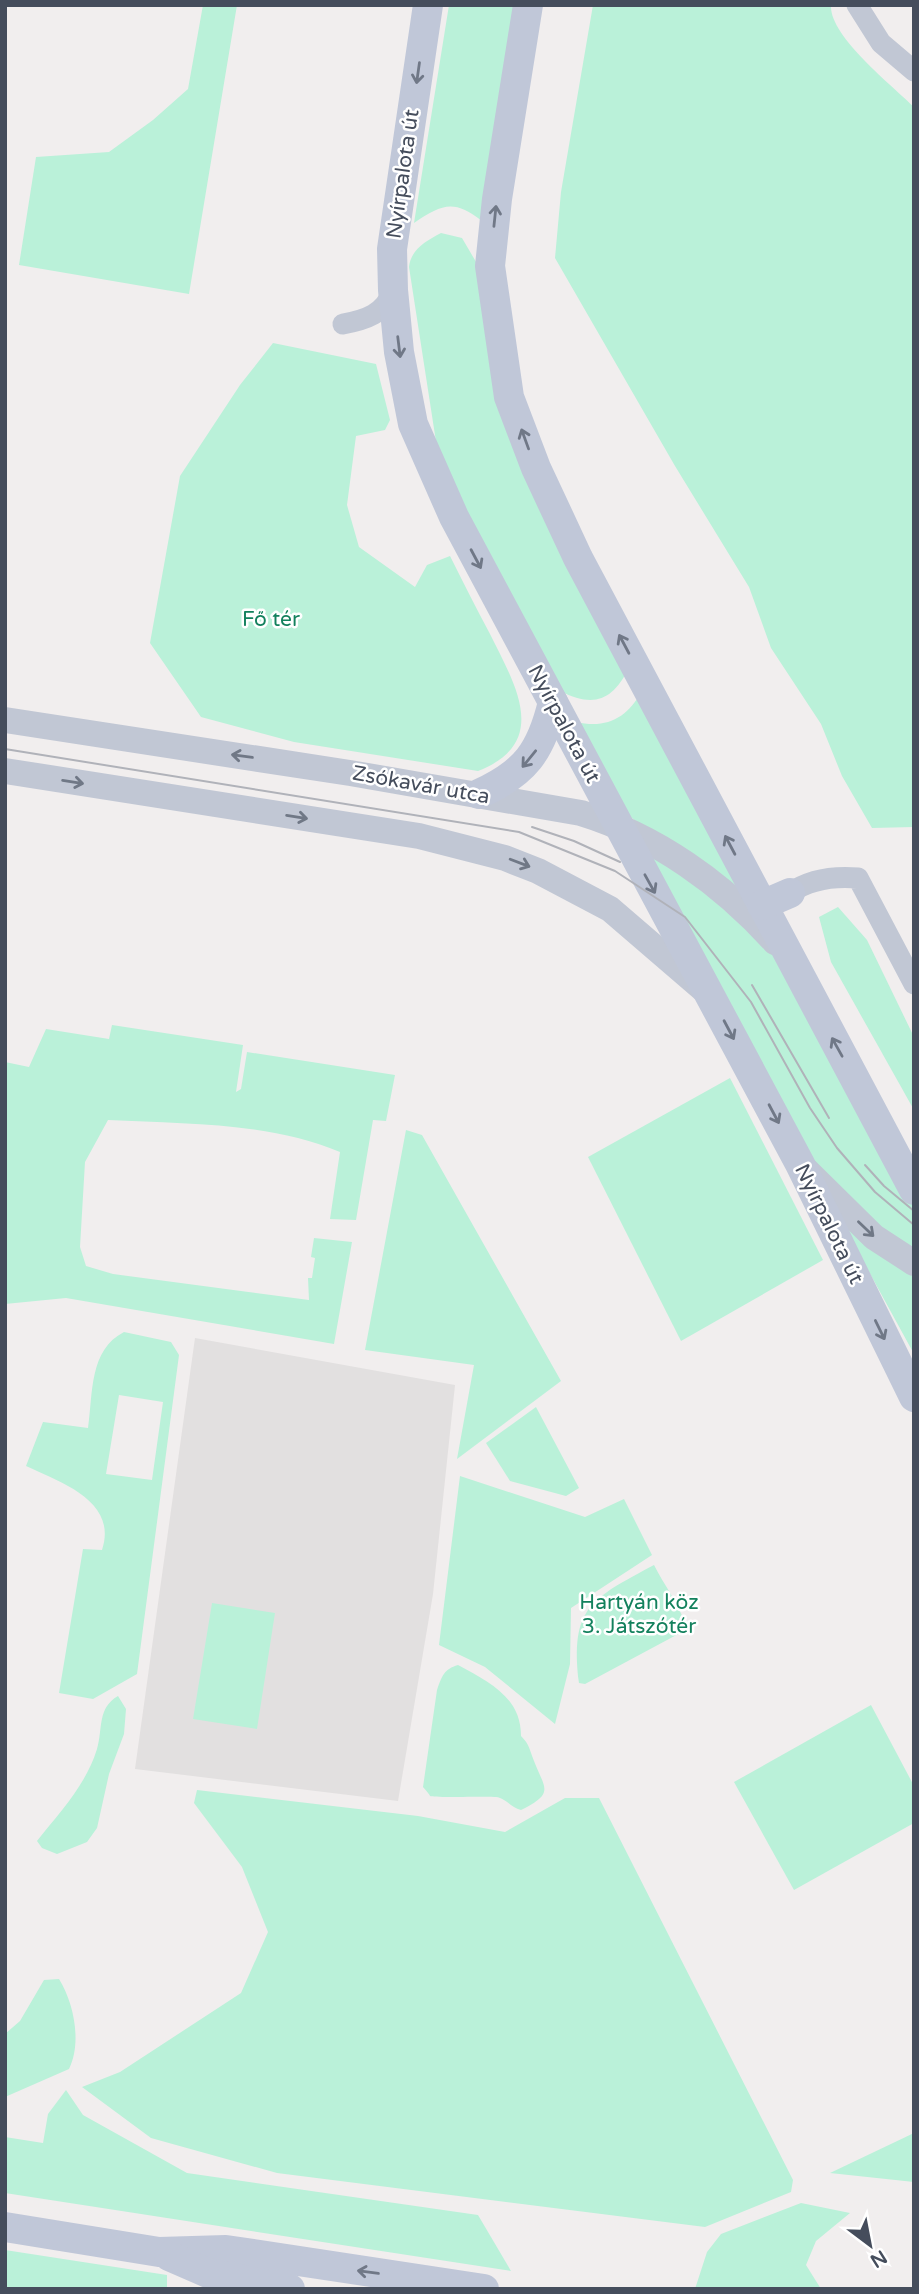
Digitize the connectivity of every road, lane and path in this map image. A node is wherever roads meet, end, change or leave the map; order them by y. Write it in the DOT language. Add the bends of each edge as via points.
graph roads {
  1 [pos="428,5"];
  2 [pos="528,5"];
  3 [pos="857,5"];
  4 [pos="914,71"];
  5 [pos="393,290"];
  6 [pos="344,324"];
  7 [pos="553,702"];
  8 [pos="5,720"];
  9 [pos="5,771"];
  10 [pos="479,794"];
  11 [pos="617,824"];
  12 [pos="790,892"];
  13 [pos="762,905"];
  14 [pos="790,959"];
  15 [pos="914,984"];
  16 [pos="712,997"];
  17 [pos="870,1107"];
  18 [pos="914,1158"];
  19 [pos="800,1164"];
  20 [pos="914,1190"];
  21 [pos="914,1264"];
  22 [pos="913,1394"];
  23 [pos="5,2227"];
  24 [pos="159,2252"];
  25 [pos="290,2289"];
  26 [pos="484,2289"];
  1 -- 5 [label="main road, Nyírpalota út, one-way" via="392,249"];
  13 -- 2 [label="main road, one-way" via="578,558 509,397 490,266"];
  3 -- 4 [label="street" via="881,43"];
  5 -- 6 [label="street" via="379,311 365,320"];
  5 -- 7 [label="main road, Nyírpalota út, one-way" via="413,424 454,517"];
  7 -- 10 [label="main road, one-way" via="546,732 534,754 504,782"];
  7 -- 11 [label="main road, Nyírpalota út"];
  10 -- 8 [label="street, Zsókavár utca, one-way"];
  9 -- 16 [label="street, one-way" via="419,835 505,858 610,909"];
  10 -- 11 [label="street, Zsókavár utca"];
  11 -- 14 [label="street, Zsókavár utca" via="659,847 750,914"];
  11 -- 16 [label="main road, Nyírpalota út, one-way"];
  12 -- 13 [label="main road"];
  12 -- 15 [label="street" via="803,884 840,876 859,878"];
  13 -- 14 [label="main road"];
  17 -- 14 [label="main road, one-way"];
  16 -- 19 [label="main road, Nyírpalota út, one-way"];
  17 -- 18 [label="street"];
  17 -- 20 [label="main road"];
  19 -- 21 [label="street, one-way" via="874,1237"];
  19 -- 22 [label="main road, Nyírpalota út, one-way"];
  23 -- 24 [label="main road"];
  24 -- 25 [label="main road" via="208,2273"];
  26 -- 24 [label="main road, one-way" via="226,2250"];
}
